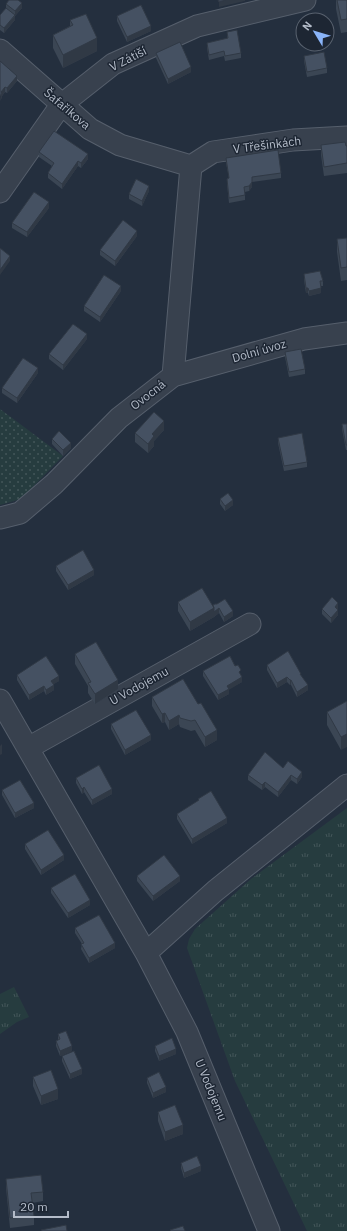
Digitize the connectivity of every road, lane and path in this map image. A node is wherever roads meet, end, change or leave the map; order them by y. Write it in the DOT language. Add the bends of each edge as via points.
graph roads {
  1 [pos="305,0"];
  2 [pos="0,50"];
  3 [pos="61,105"];
  4 [pos="347,137"];
  5 [pos="191,166"];
  6 [pos="0,192"];
  7 [pos="347,333"];
  8 [pos="173,376"];
  9 [pos="0,518"];
  10 [pos="250,624"];
  11 [pos="0,700"];
  12 [pos="28,748"];
  13 [pos="347,785"];
  14 [pos="146,953"];
  15 [pos="269,1231"];
  1 -- 3 [label="street, V Zátiší" via="197,26 113,64"];
  2 -- 3 [label="street, Šafaříkova"];
  3 -- 5 [label="street, Šafaříkova" via="90,129 120,145"];
  3 -- 6 [label="street, V Zátiší"];
  4 -- 5 [label="street, V Třešinkách" via="292,140 213,152"];
  5 -- 8 [label="street, Ovocná"];
  7 -- 8 [label="street, Dolní úvoz" via="304,339"];
  8 -- 9 [label="street, Ovocná" via="119,418 54,484 20,513"];
  10 -- 12 [label="street, U Vodojemu"];
  11 -- 12 [label="street, U Vodojemu"];
  12 -- 14 [label="street, U Vodojemu"];
  13 -- 14 [label="street" via="215,891"];
  14 -- 15 [label="street, U Vodojemu" via="187,1032"];
}
